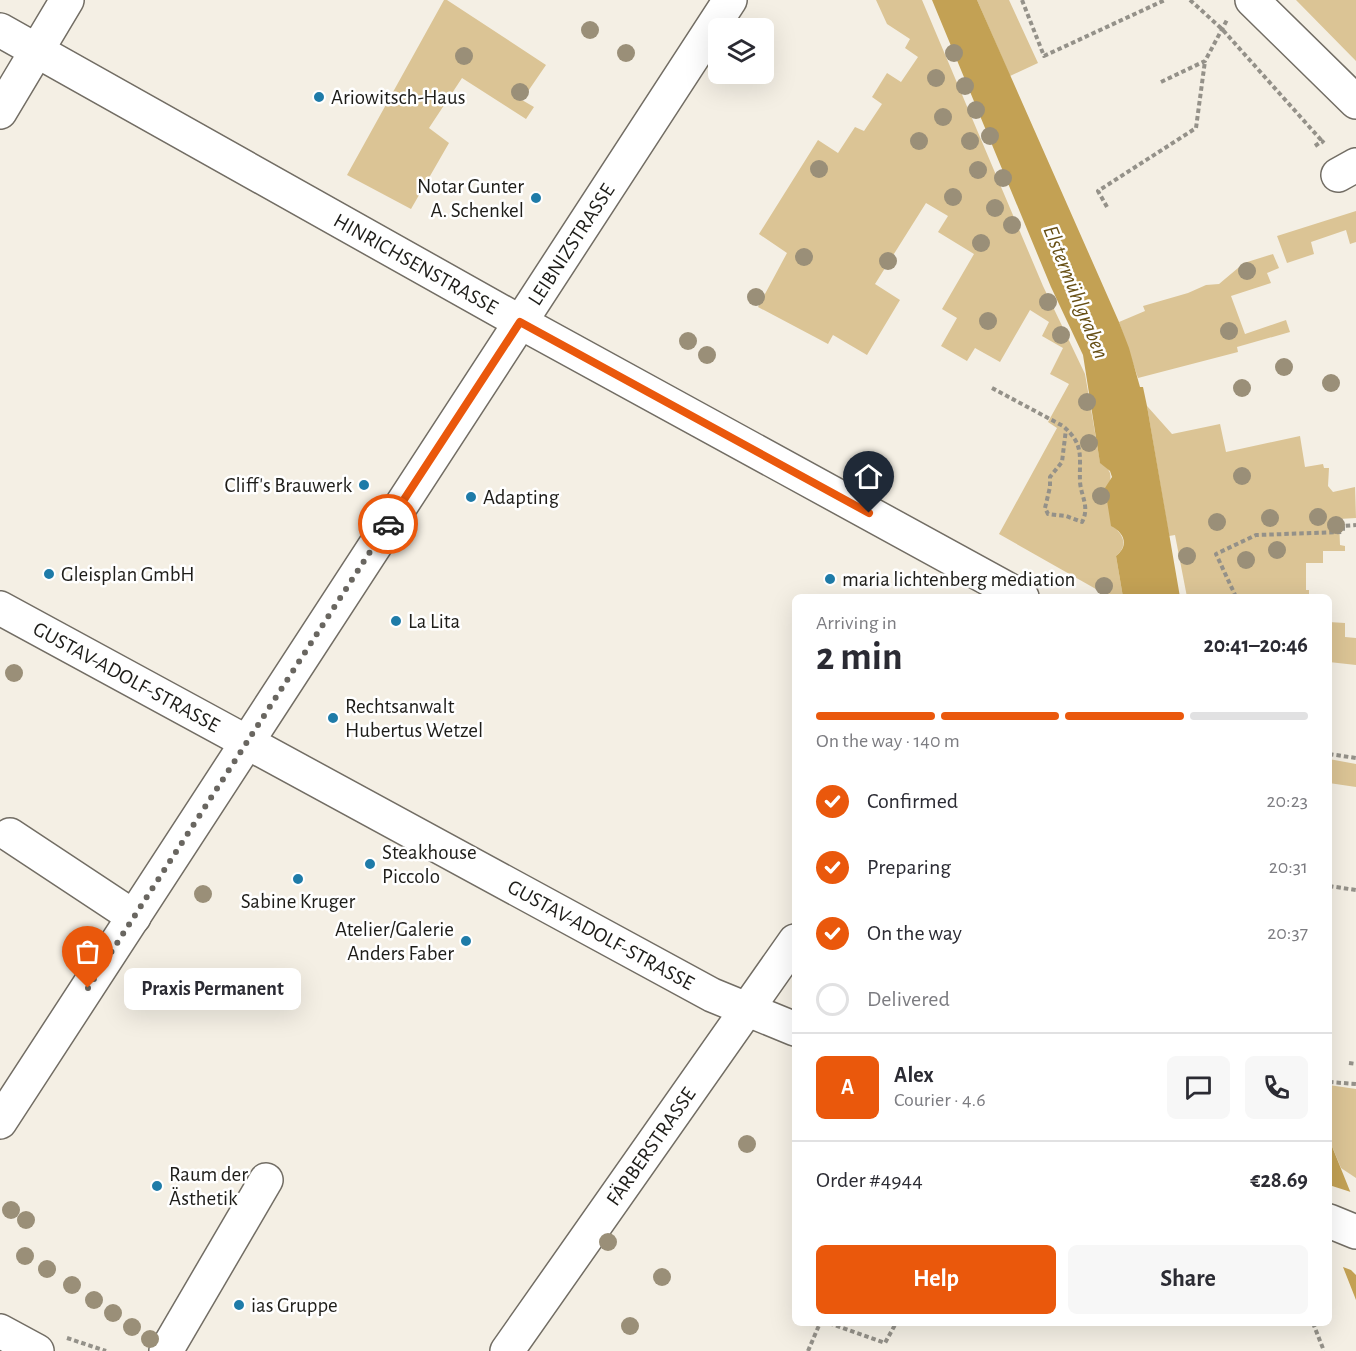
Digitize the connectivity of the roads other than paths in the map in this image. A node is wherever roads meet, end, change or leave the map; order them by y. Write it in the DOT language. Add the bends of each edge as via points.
graph roads {
  1 [pos="67,0"];
  2 [pos="730,0"];
  3 [pos="1240,8"];
  4 [pos="0,30"];
  5 [pos="37,50"];
  6 [pos="1356,102"];
  7 [pos="0,112"];
  8 [pos="520,322"];
  9 [pos="1017,594"];
  10 [pos="0,608"];
  11 [pos="248,743"];
  12 [pos="10,835"];
  13 [pos="134,917"];
  14 [pos="792,945"];
  15 [pos="748,1008"];
  16 [pos="792,1028"];
  17 [pos="0,1122"];
  18 [pos="266,1180"];
  19 [pos="1332,1222"];
  20 [pos="1356,1232"];
  21 [pos="0,1331"];
  22 [pos="37,1351"];
  23 [pos="166,1351"];
  24 [pos="507,1351"];
  1 -- 5 [label="street"];
  2 -- 8 [label="street, LEIBNIZSTRASSE"];
  3 -- 6 [label="street"];
  4 -- 5 [label="street, HINRICHSENSTRASSE"];
  5 -- 7 [label="street"];
  5 -- 8 [label="street, HINRICHSENSTRASSE"];
  8 -- 9 [label="street, HINRICHSENSTRASSE"];
  8 -- 11 [label="street, LEIBNIZSTRASSE"];
  10 -- 11 [label="street, GUSTAV-ADOLF-STRASSE"];
  11 -- 13 [label="street, LEIBNIZSTRASSE"];
  11 -- 15 [label="street, GUSTAV-ADOLF-STRASSE" via="712,995"];
  12 -- 13 [label="street"];
  13 -- 17 [label="street, LEIBNIZSTRASSE"];
  14 -- 15 [label="street, FÄRBERSTRASSE"];
  15 -- 16 [label="street, GUSTAV-ADOLF-STRASSE"];
  15 -- 24 [label="street, FÄRBERSTRASSE"];
  18 -- 23 [label="street"];
  19 -- 20 [label="street"];
  21 -- 22 [label="street"];
}
